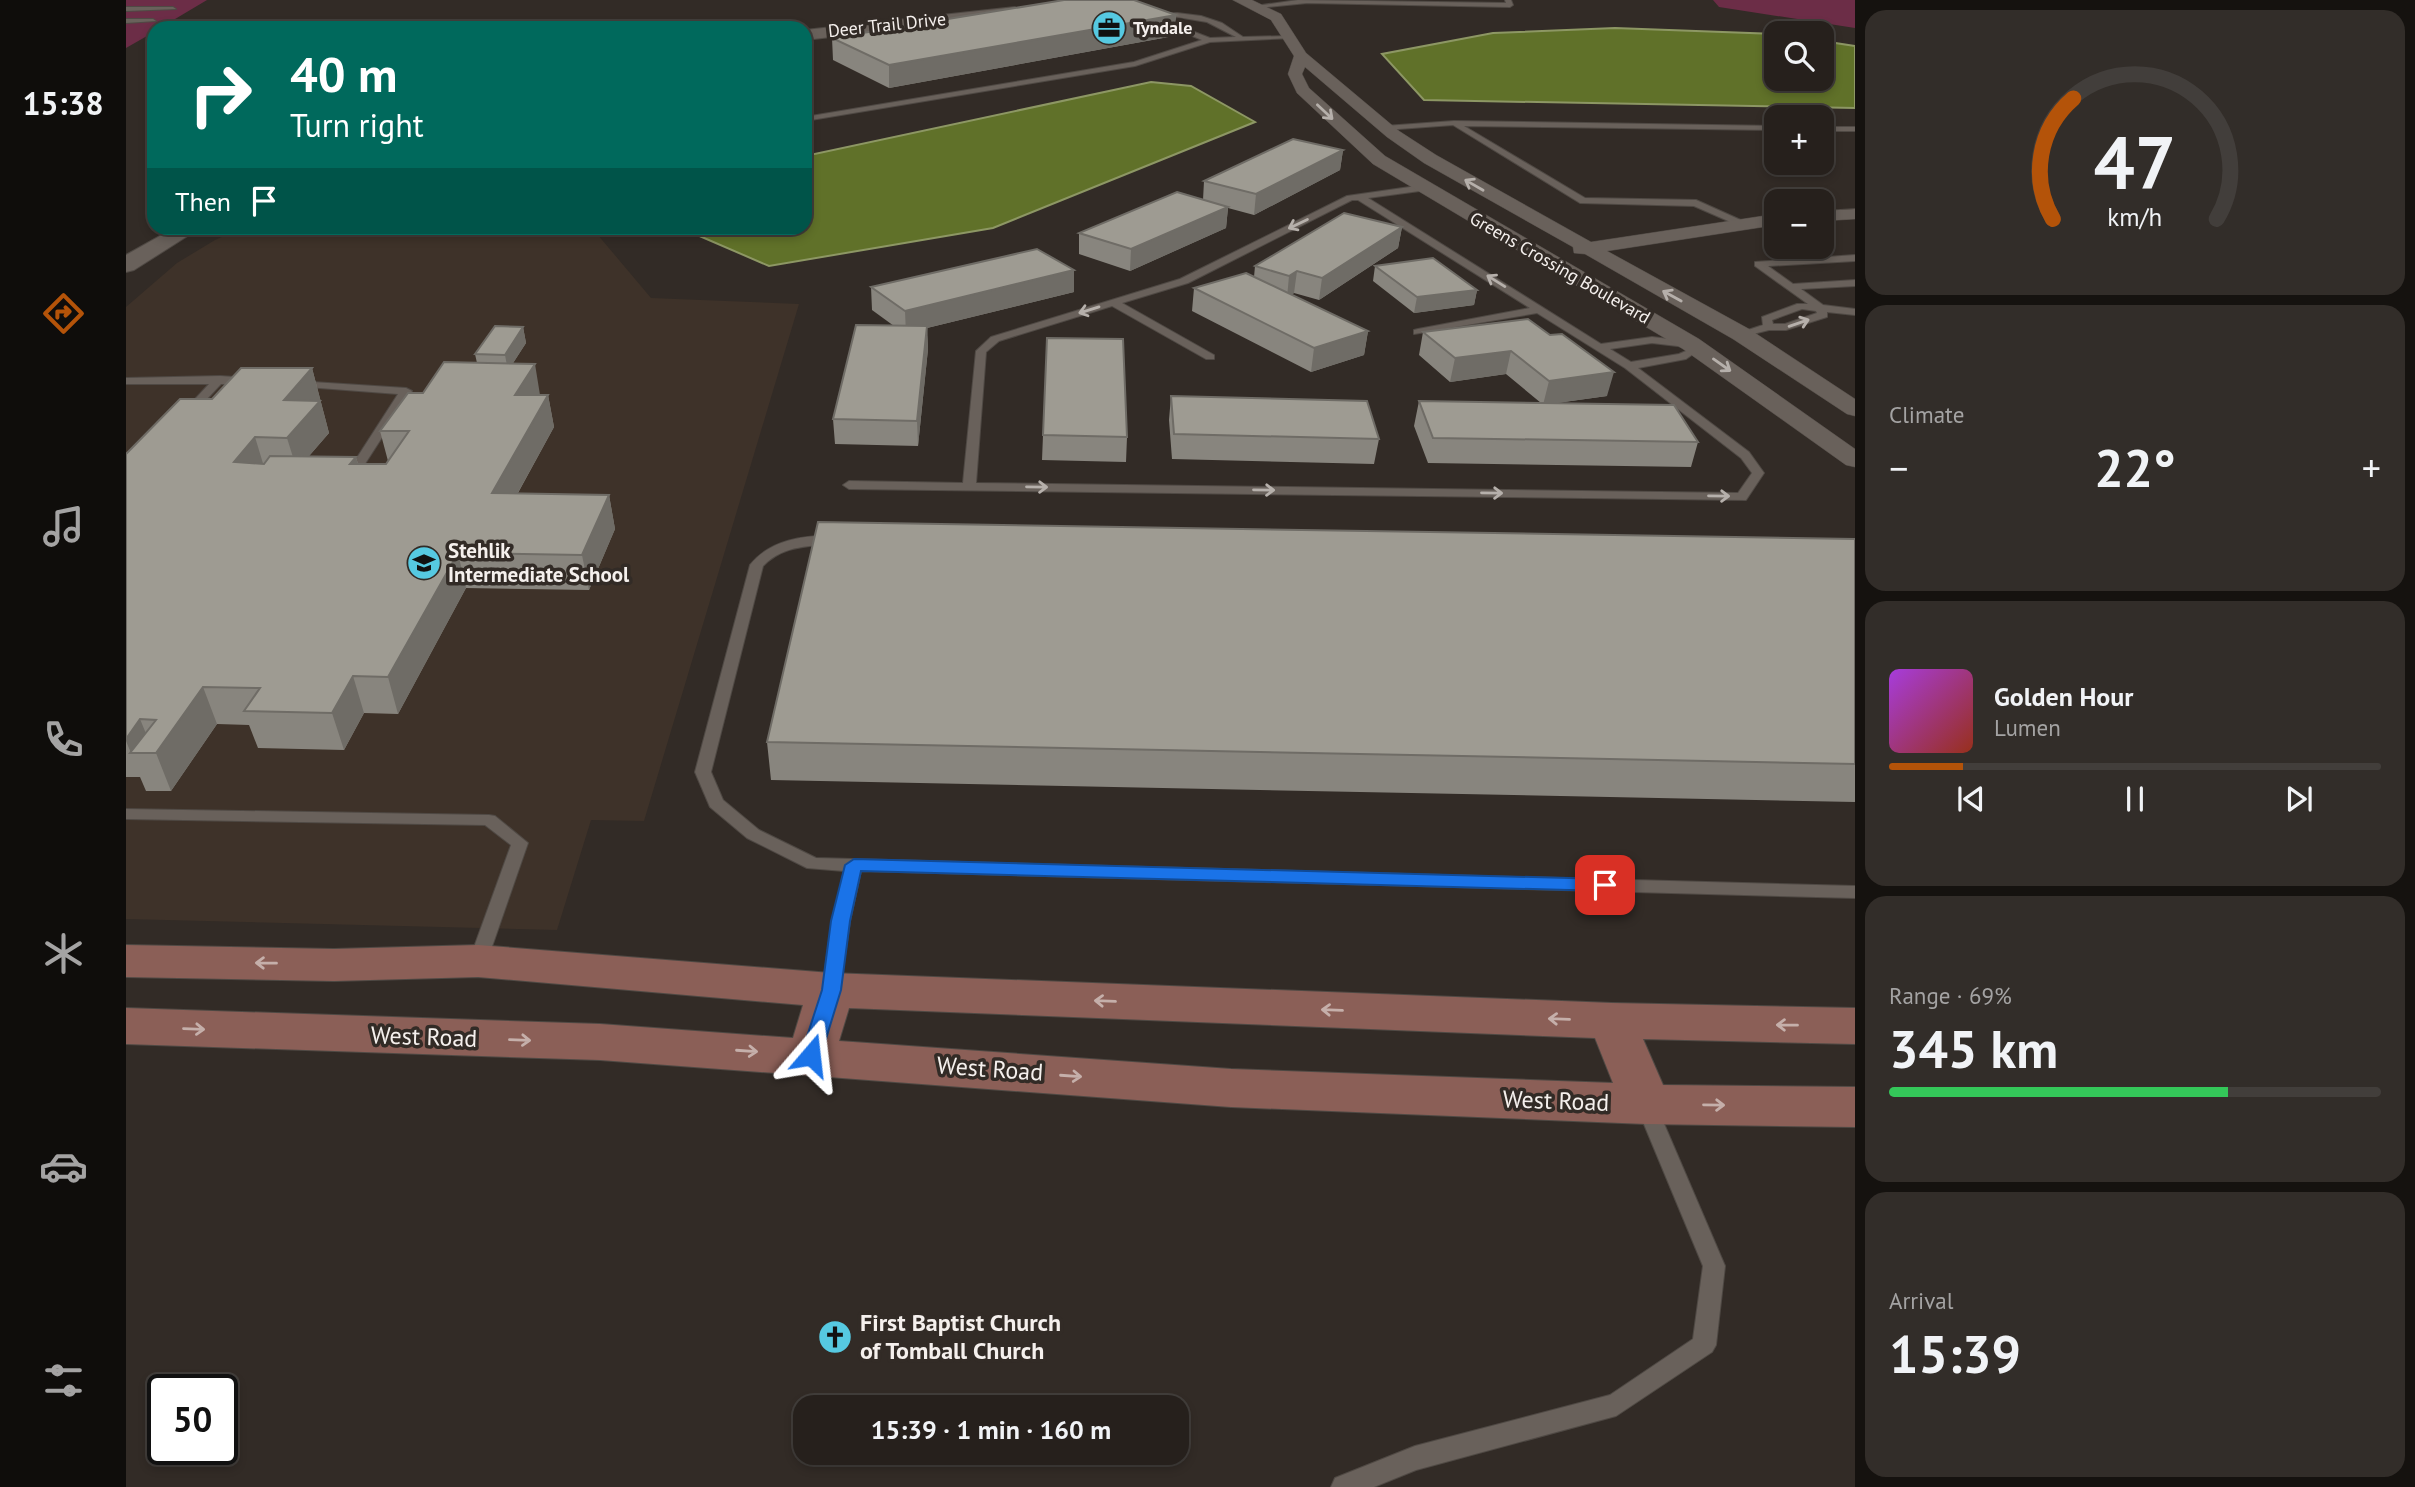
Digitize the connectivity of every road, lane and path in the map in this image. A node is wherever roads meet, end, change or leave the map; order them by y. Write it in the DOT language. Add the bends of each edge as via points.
graph roads {
  1 [pos="1239,0"];
  2 [pos="1508,0"];
  3 [pos="1258,6"];
  4 [pos="126,9"];
  5 [pos="173,9"];
  6 [pos="1032,10"];
  7 [pos="126,21"];
  8 [pos="153,21"];
  9 [pos="812,34"];
  10 [pos="1240,37"];
  11 [pos="1289,38"];
  12 [pos="1209,40"];
  13 [pos="1301,56"];
  14 [pos="812,118"];
  15 [pos="1454,123"];
  16 [pos="1385,128"];
  17 [pos="1764,128"];
  18 [pos="1834,129"];
  19 [pos="1855,129"];
  20 [pos="1424,188"];
  21 [pos="1360,197"];
  22 [pos="1855,214"];
  23 [pos="1834,215"];
  24 [pos="1764,221"];
  25 [pos="1742,224"];
  26 [pos="176,235"];
  27 [pos="1587,248"];
  28 [pos="1541,256"];
  29 [pos="1855,258"];
  30 [pos="130,259"];
  31 [pos="1855,283"];
  32 [pos="1790,287"];
  33 [pos="1114,303"];
  34 [pos="1541,309"];
  35 [pos="1821,309"];
  36 [pos="1855,312"];
  37 [pos="1418,332"];
  38 [pos="1741,334"];
  39 [pos="1691,344"];
  40 [pos="1601,346"];
  41 [pos="1210,357"];
  42 [pos="1629,366"];
  43 [pos="220,379"];
  44 [pos="126,382"];
  45 [pos="260,382"];
  46 [pos="287,384"];
  47 [pos="1855,409"];
  48 [pos="183,419"];
  49 [pos="1855,460"];
  50 [pos="355,470"];
  51 [pos="849,485"];
  52 [pos="969,486"];
  53 [pos="855,539"];
  54 [pos="126,814"];
  55 [pos="854,865"];
  56 [pos="1855,892"];
  57 [pos="126,961"];
  58 [pos="478,961"];
  59 [pos="831,990"];
  60 [pos="1612,1021"];
  61 [pos="126,1026"];
  62 [pos="1855,1026"];
  63 [pos="811,1055"];
  64 [pos="1646,1104"];
  65 [pos="1855,1107"];
  66 [pos="1344,1487"];
  1 -- 3 [label="street, Greens Crossing Boulevard"];
  2 -- 3 [label="lane" via="1510,5 1307,1"];
  3 -- 11 [label="street, Greens Crossing Boulevard" via="1276,17"];
  4 -- 5 [label="lane"];
  6 -- 9 [label="street, Deer Trail Drive"];
  7 -- 8 [label="lane"];
  10 -- 11 [label="lane"];
  10 -- 12 [label="lane"];
  10 -- 12 [label="lane" via="1225,25 1195,15 1147,15"];
  11 -- 13 [label="street, Greens Crossing Boulevard"];
  12 -- 14 [label="lane" via="1135,64"];
  13 -- 16 [label="street, Greens Crossing Boulevard"];
  13 -- 20 [label="street, Greens Crossing Boulevard, one-way" via="1295,74 1302,90 1379,160"];
  15 -- 16 [label="lane"];
  15 -- 17 [label="lane"];
  15 -- 25 [label="lane" via="1584,201 1696,203"];
  27 -- 16 [label="street, Greens Crossing Boulevard, one-way" via="1430,159"];
  18 -- 19 [label="lane"];
  20 -- 21 [label="lane"];
  20 -- 28 [label="street, Greens Crossing Boulevard"];
  21 -- 33 [label="lane, one-way" via="1184,281"];
  34 -- 21 [label="lane, one-way"];
  22 -- 23 [label="street"];
  24 -- 25 [label="street"];
  25 -- 27 [label="street"];
  26 -- 30 [label="street"];
  27 -- 28 [label="street"];
  38 -- 27 [label="street, Greens Crossing Boulevard, one-way"];
  28 -- 39 [label="street, Greens Crossing Boulevard"];
  29 -- 32 [label="lane" via="1758,264"];
  31 -- 32 [label="lane"];
  32 -- 35 [label="lane"];
  33 -- 41 [label="lane"];
  33 -- 52 [label="lane, one-way" via="995,339 981,351"];
  34 -- 37 [label="lane"];
  34 -- 40 [label="lane"];
  35 -- 36 [label="lane"];
  35 -- 38 [label="lane" via="1823,315 1786,327"];
  38 -- 39 [label="street"];
  38 -- 47 [label="street, Greens Crossing Boulevard"];
  39 -- 40 [label="lane" via="1652,340"];
  39 -- 42 [label="lane" via="1691,352 1682,357"];
  39 -- 49 [label="street, Greens Crossing Boulevard, one-way"];
  40 -- 42 [label="lane"];
  52 -- 42 [label="lane, one-way" via="1742,497 1758,473 1745,455"];
  43 -- 44 [label="lane"];
  43 -- 45 [label="lane"];
  43 -- 48 [label="lane"];
  46 -- 50 [label="lane" via="406,391"];
  51 -- 52 [label="lane"];
  53 -- 55 [label="lane" via="791,544 768,551 757,565 704,772 716,803 753,834 813,864"];
  54 -- 58 [label="lane" via="489,820 520,843"];
  55 -- 56 [label="lane"];
  55 -- 59 [label="lane"];
  58 -- 57 [label="main road, one-way" via="334,965"];
  58 -- 59 [label="main road"];
  60 -- 59 [label="main road, one-way"];
  59 -- 63 [label="main road"];
  62 -- 60 [label="main road, one-way"];
  60 -- 64 [label="main road"];
  61 -- 63 [label="main road, West Road, one-way" via="600,1042"];
  63 -- 64 [label="main road, West Road, one-way" via="1231,1088"];
  64 -- 65 [label="main road, West Road, one-way"];
  64 -- 66 [label="lane" via="1714,1266 1704,1345 1616,1405 1415,1458"];
}
